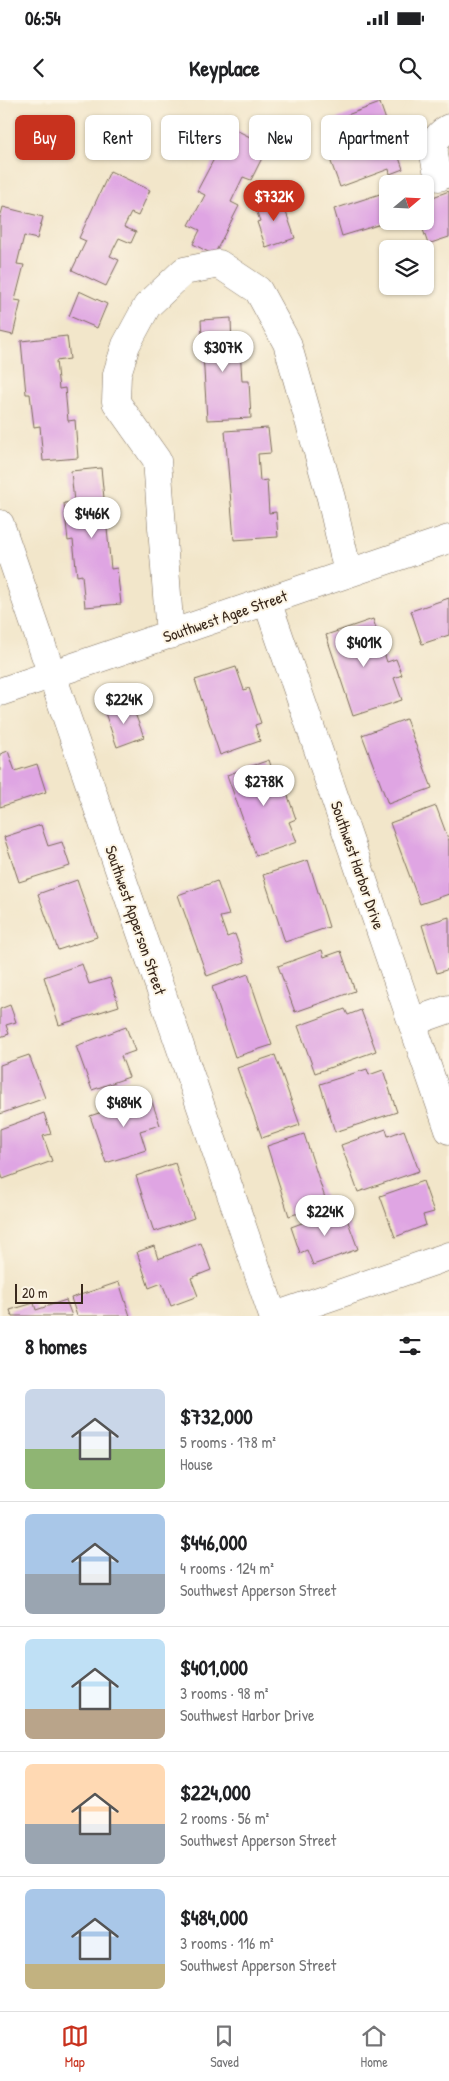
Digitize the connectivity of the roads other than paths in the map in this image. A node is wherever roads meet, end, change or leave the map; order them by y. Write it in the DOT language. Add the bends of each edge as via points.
graph roads {
  1 [pos="449,128"];
  2 [pos="439,177"];
  3 [pos="0,524"];
  4 [pos="449,539"];
  5 [pos="348,573"];
  6 [pos="267,601"];
  7 [pos="170,634"];
  8 [pos="52,674"];
  9 [pos="0,692"];
  10 [pos="449,1009"];
  11 [pos="412,1022"];
  12 [pos="449,1130"];
  13 [pos="449,1256"];
  14 [pos="274,1316"];
  1 -- 2 [label="street" via="434,141"];
  3 -- 8 [label="street, Southwest Apperson Street"];
  4 -- 5 [label="street, Southwest Agee Street"];
  5 -- 6 [label="street, Southwest Agee Street"];
  5 -- 7 [label="street" via="331,498 287,343 258,290 219,264 184,271 147,306 126,345 117,374 116,402 157,460"];
  6 -- 7 [label="street, Southwest Agee Street"];
  6 -- 11 [label="street, Southwest Harbor Drive"];
  7 -- 8 [label="street, Southwest Agee Street"];
  8 -- 9 [label="street, Southwest Agee Street"];
  8 -- 14 [label="street, Southwest Apperson Street"];
  10 -- 11 [label="street"];
  11 -- 12 [label="street, Southwest Harbor Drive"];
  13 -- 14 [label="street"];
}
